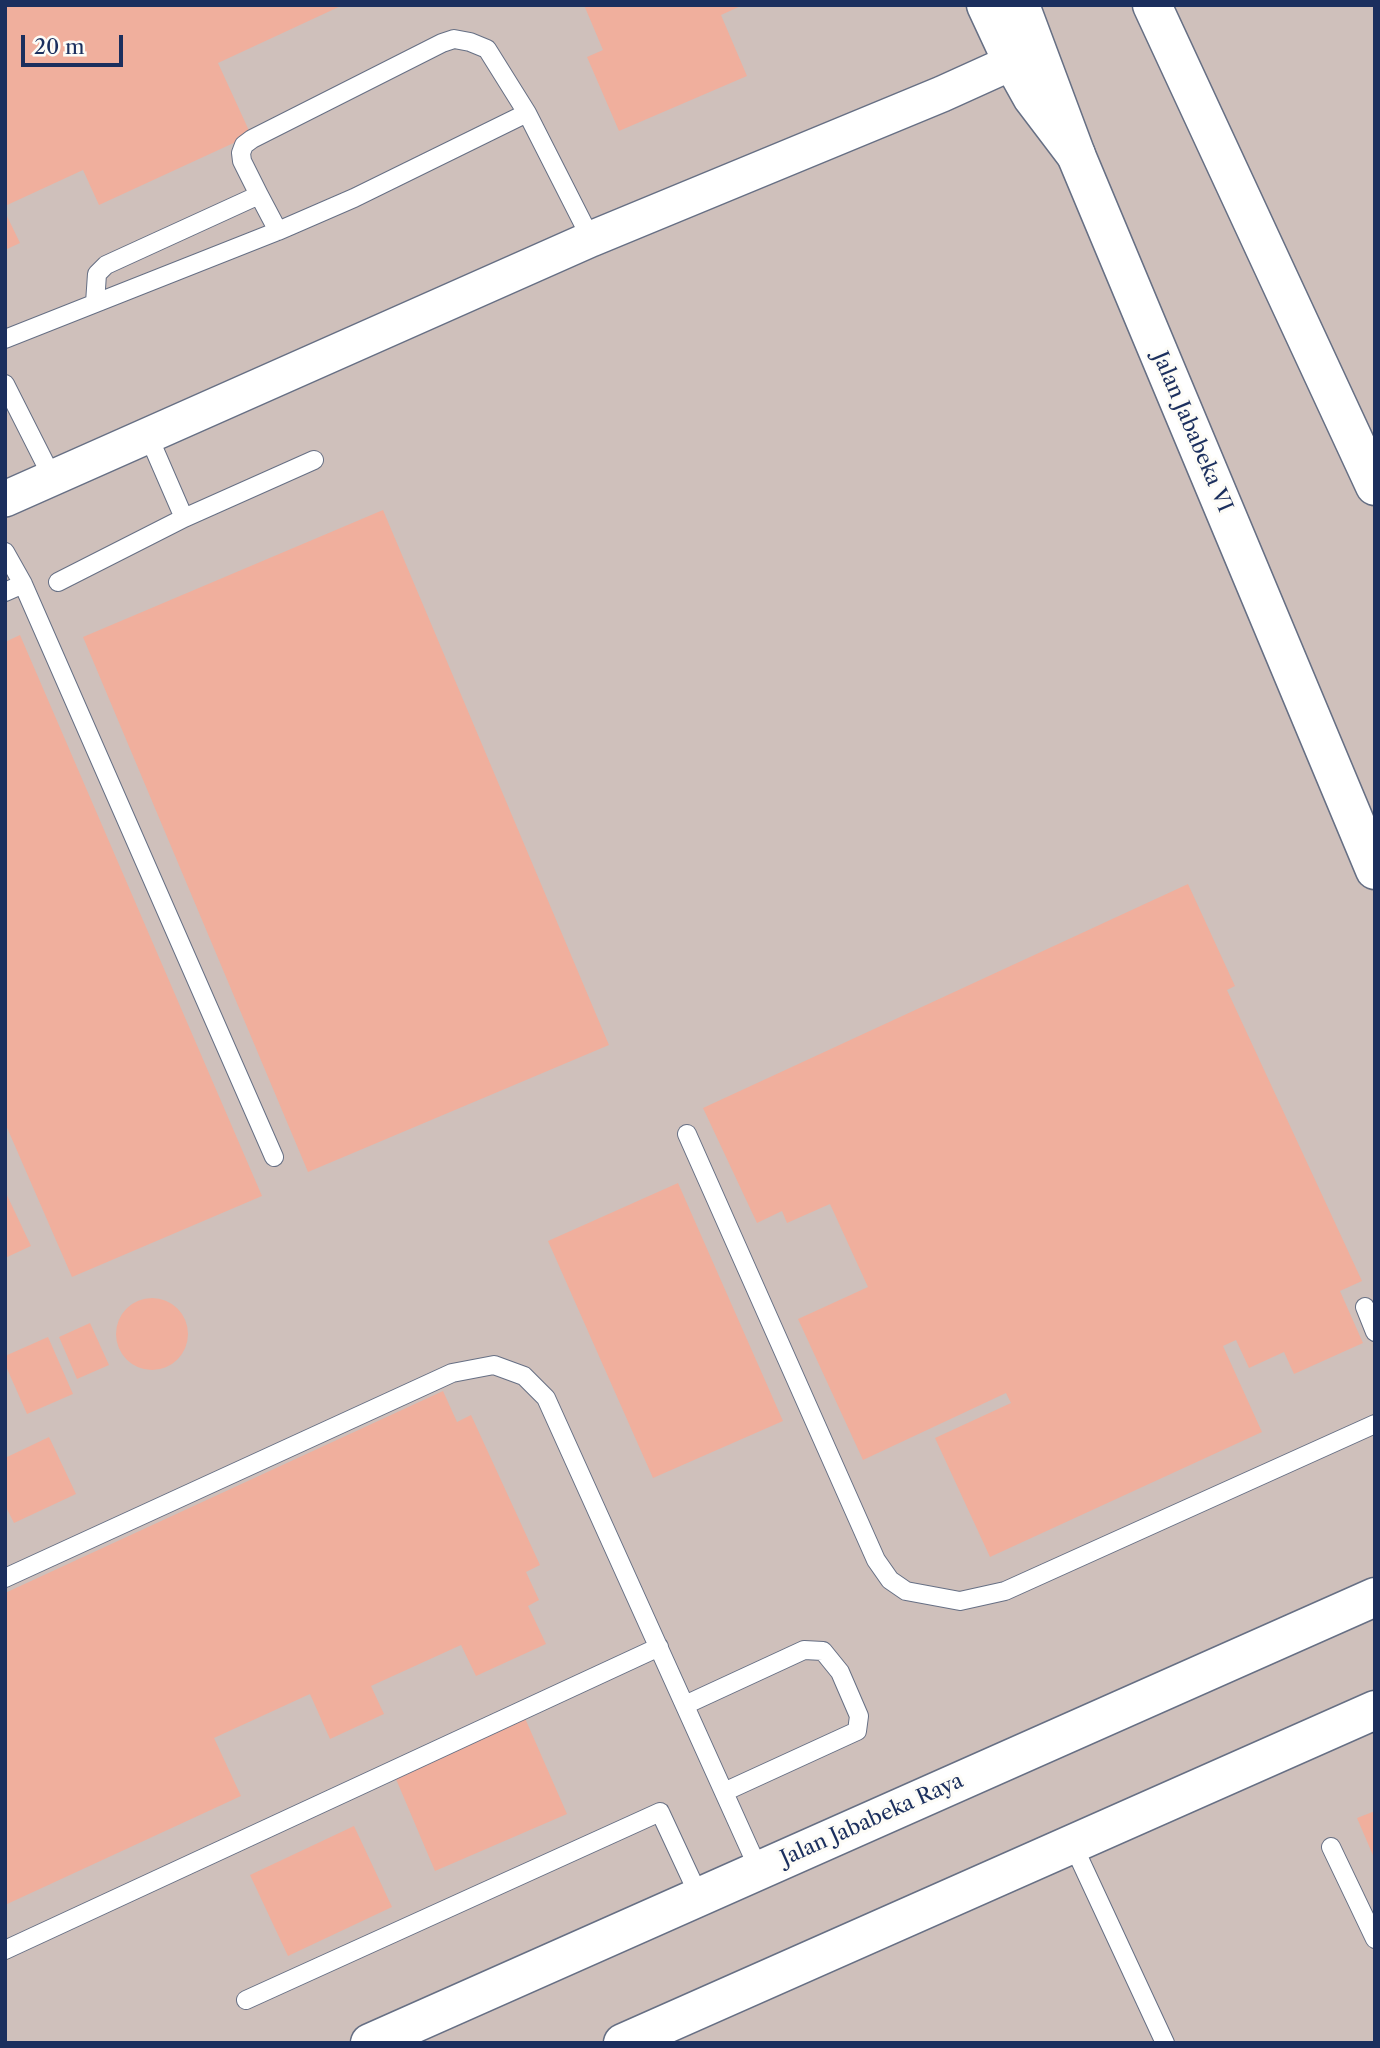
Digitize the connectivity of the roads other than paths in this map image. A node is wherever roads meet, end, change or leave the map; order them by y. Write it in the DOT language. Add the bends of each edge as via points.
graph roads {
  1 [pos="986,5"];
  2 [pos="1020,5"];
  3 [pos="1152,5"];
  4 [pos="1025,57"];
  5 [pos="527,113"];
  6 [pos="259,195"];
  7 [pos="278,231"];
  8 [pos="591,239"];
  9 [pos="95,303"];
  10 [pos="5,340"];
  11 [pos="5,384"];
  12 [pos="148,435"];
  13 [pos="314,460"];
  14 [pos="52,477"];
  15 [pos="1375,485"];
  16 [pos="5,499"];
  17 [pos="184,518"];
  18 [pos="5,552"];
  19 [pos="58,582"];
  20 [pos="23,584"];
  21 [pos="5,592"];
  22 [pos="1375,870"];
  23 [pos="687,1134"];
  24 [pos="274,1157"];
  25 [pos="1365,1307"];
  26 [pos="1375,1332"];
  27 [pos="1375,1424"];
  28 [pos="5,1578"];
  29 [pos="1375,1597"];
  30 [pos="659,1647"];
  31 [pos="685,1705"];
  32 [pos="1375,1710"];
  33 [pos="724,1792"];
  34 [pos="1073,1845"];
  35 [pos="1331,1847"];
  36 [pos="759,1870"];
  37 [pos="700,1898"];
  38 [pos="1375,1939"];
  39 [pos="5,1950"];
  40 [pos="246,2000"];
  41 [pos="389,2038"];
  42 [pos="623,2043"];
  43 [pos="1165,2043"];
  1 -- 4 [label="main road"];
  2 -- 4 [label="main road"];
  3 -- 15 [label="main road"];
  4 -- 8 [label="street"];
  4 -- 22 [label="main road, Jalan Jababeka VI" via="1076,155"];
  5 -- 6 [label="lane" via="487,49 454,39 244,145 242,161"];
  5 -- 7 [label="lane"];
  5 -- 8 [label="lane"];
  6 -- 7 [label="lane"];
  6 -- 9 [label="lane" via="106,265 97,274"];
  7 -- 9 [label="lane"];
  8 -- 12 [label="street"];
  9 -- 10 [label="lane"];
  11 -- 14 [label="lane"];
  12 -- 14 [label="street"];
  12 -- 17 [label="lane"];
  13 -- 17 [label="lane"];
  14 -- 16 [label="street"];
  17 -- 19 [label="lane"];
  18 -- 20 [label="lane"];
  20 -- 21 [label="lane"];
  20 -- 24 [label="lane"];
  23 -- 27 [label="lane" via="876,1560 890,1580 906,1591 960,1601 1004,1591"];
  25 -- 26 [label="lane"];
  28 -- 30 [label="lane" via="452,1373 494,1365 524,1376 546,1398"];
  29 -- 36 [label="main road, Jalan Jababeka Raya"];
  30 -- 31 [label="lane"];
  30 -- 39 [label="lane"];
  31 -- 33 [label="lane"];
  31 -- 33 [label="lane" via="804,1650 823,1651 840,1672 859,1716 857,1731"];
  32 -- 34 [label="main road"];
  33 -- 36 [label="lane"];
  34 -- 42 [label="main road"];
  34 -- 43 [label="lane"];
  35 -- 38 [label="lane"];
  36 -- 37 [label="main road, Jalan Jababeka Raya"];
  37 -- 40 [label="lane" via="660,1812"];
  37 -- 41 [label="main road, Jalan Jababeka Raya"];
}
